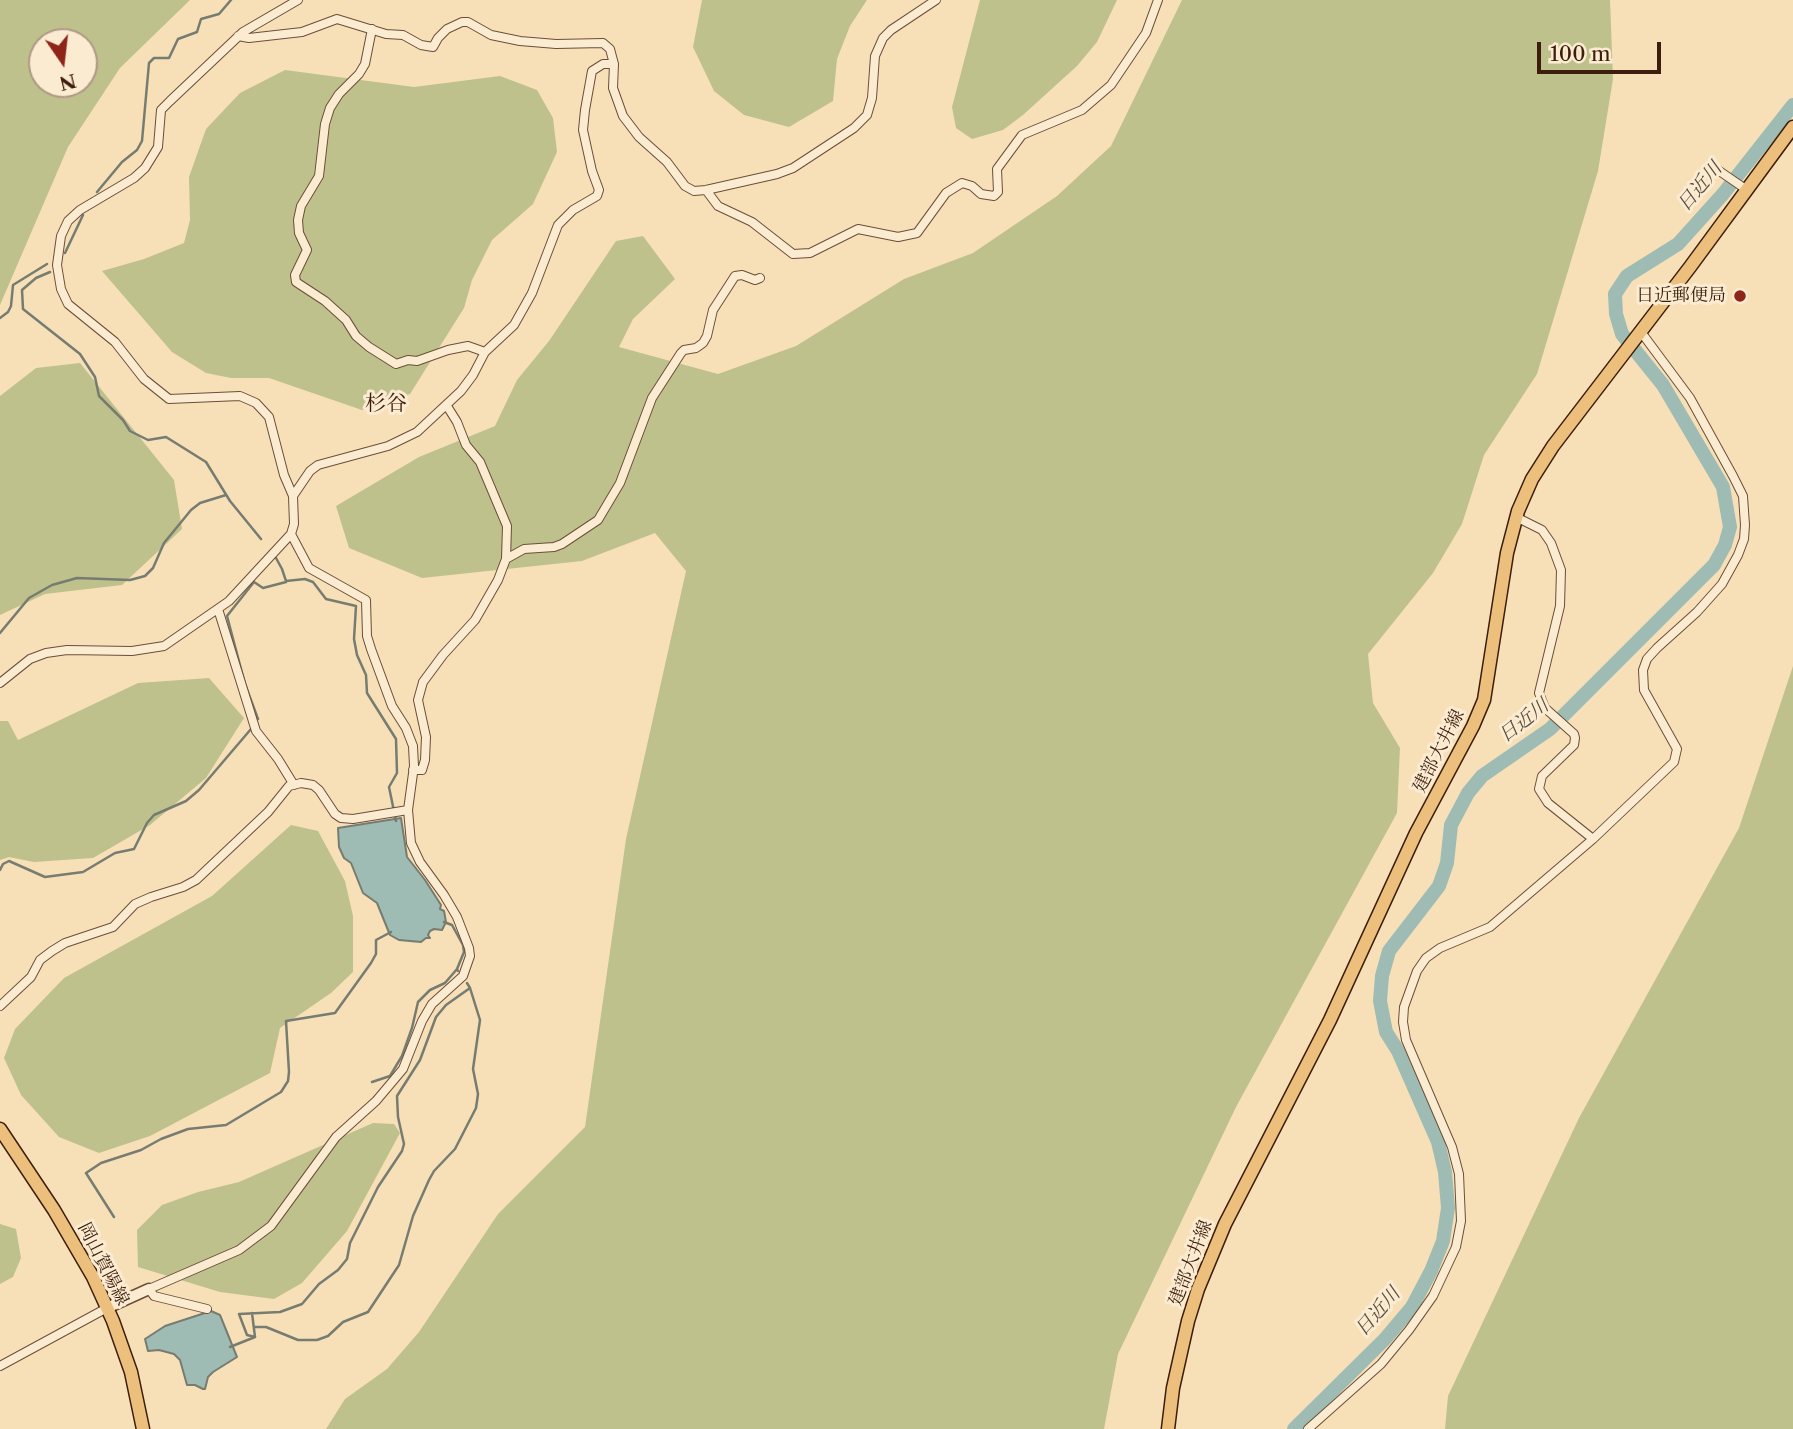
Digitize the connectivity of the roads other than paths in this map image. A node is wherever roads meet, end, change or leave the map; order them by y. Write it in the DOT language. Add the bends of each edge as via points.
graph roads {
  1 [pos="298,0"];
  2 [pos="936,0"];
  3 [pos="1158,0"];
  4 [pos="372,29"];
  5 [pos="239,36"];
  6 [pos="614,64"];
  7 [pos="1793,127"];
  8 [pos="1715,168"];
  9 [pos="1745,189"];
  10 [pos="706,190"];
  11 [pos="760,278"];
  12 [pos="1638,335"];
  13 [pos="485,352"];
  14 [pos="447,406"];
  15 [pos="293,496"];
  16 [pos="1516,517"];
  17 [pos="291,534"];
  18 [pos="506,559"];
  19 [pos="218,609"];
  20 [pos="0,683"];
  21 [pos="413,770"];
  22 [pos="294,785"];
  23 [pos="408,810"];
  24 [pos="1592,839"];
  25 [pos="0,1006"];
  26 [pos="0,1129"];
  27 [pos="149,1289"];
  28 [pos="107,1308"];
  29 [pos="207,1309"];
  30 [pos="0,1366"];
  31 [pos="143,1429"];
  32 [pos="1168,1429"];
  33 [pos="1308,1429"];
  1 -- 5 [label="street"];
  2 -- 10 [label="street" via="883,38 875,56 867,115 854,128 793,168"];
  3 -- 10 [label="street" via="1146,33 1111,85 1082,110 1022,135 997,169 995,196 962,183 946,193 917,233 898,237 858,229 810,253 793,254 752,222 718,206"];
  4 -- 5 [label="street" via="337,19 302,32"];
  4 -- 6 [label="street" via="433,47 447,29 468,22 491,35 520,41 603,43"];
  4 -- 13 [label="street" via="365,64 339,94 325,124 319,176 298,220 307,250 296,282 325,300 356,336 396,364 468,346"];
  5 -- 15 [label="street" via="161,110 158,147 145,168 68,221 57,265 68,304 115,342 144,379 169,399 240,396 256,403 268,417"];
  6 -- 10 [label="street" via="612,88 623,116 685,186"];
  6 -- 13 [label="street" via="592,71 585,110 583,130 597,196 558,225 522,313"];
  7 -- 9 [label="main road, 建部大井線"];
  8 -- 9 [label="street"];
  9 -- 12 [label="main road, 建部大井線"];
  11 -- 18 [label="street" via="735,276 713,310 703,343 681,353 652,398 620,483 598,520 562,544 524,549"];
  12 -- 16 [label="main road, 建部大井線" via="1552,446"];
  12 -- 24 [label="street" via="1690,398 1715,441 1742,496 1745,525 1738,555 1721,584 1647,659 1643,670 1644,690 1677,749 1674,762"];
  13 -- 14 [label="street" via="468,383"];
  14 -- 15 [label="street" via="402,440 318,465"];
  14 -- 18 [label="street" via="480,462 507,526"];
  15 -- 17 [label="street"];
  16 -- 24 [label="street" via="1542,530 1561,570 1560,606 1539,692 1545,708 1574,734 1574,745 1542,776 1539,789 1548,803"];
  16 -- 32 [label="main road, 建部大井線" via="1480,709 1416,833 1330,1020 1225,1224 1188,1321"];
  17 -- 19 [label="street"];
  17 -- 21 [label="street" via="309,568 366,600 367,636 392,706 413,747"];
  18 -- 21 [label="street" via="474,620 423,682 418,700 426,737 425,760 422,770"];
  19 -- 20 [label="street" via="164,646 46,653 30,659"];
  19 -- 22 [label="street" via="256,731"];
  21 -- 23 [label="street"];
  22 -- 23 [label="street" via="313,785 341,818"];
  22 -- 25 [label="street" via="196,880 135,904 113,927 52,951"];
  23 -- 27 [label="street" via="415,853 444,895 470,948 463,976 432,1004 391,1085 336,1137 271,1226 239,1250"];
  24 -- 33 [label="street" via="1490,927 1440,948 1417,971 1403,1022 1459,1174 1462,1200 1456,1247 1433,1296 1409,1330 1381,1364"];
  26 -- 28 [label="main road, 岡山賀陽線" via="76,1245"];
  27 -- 28 [label="street"];
  27 -- 29 [label="street" via="154,1296"];
  28 -- 30 [label="street"];
  28 -- 31 [label="main road, 岡山賀陽線" via="131,1372"];
}
